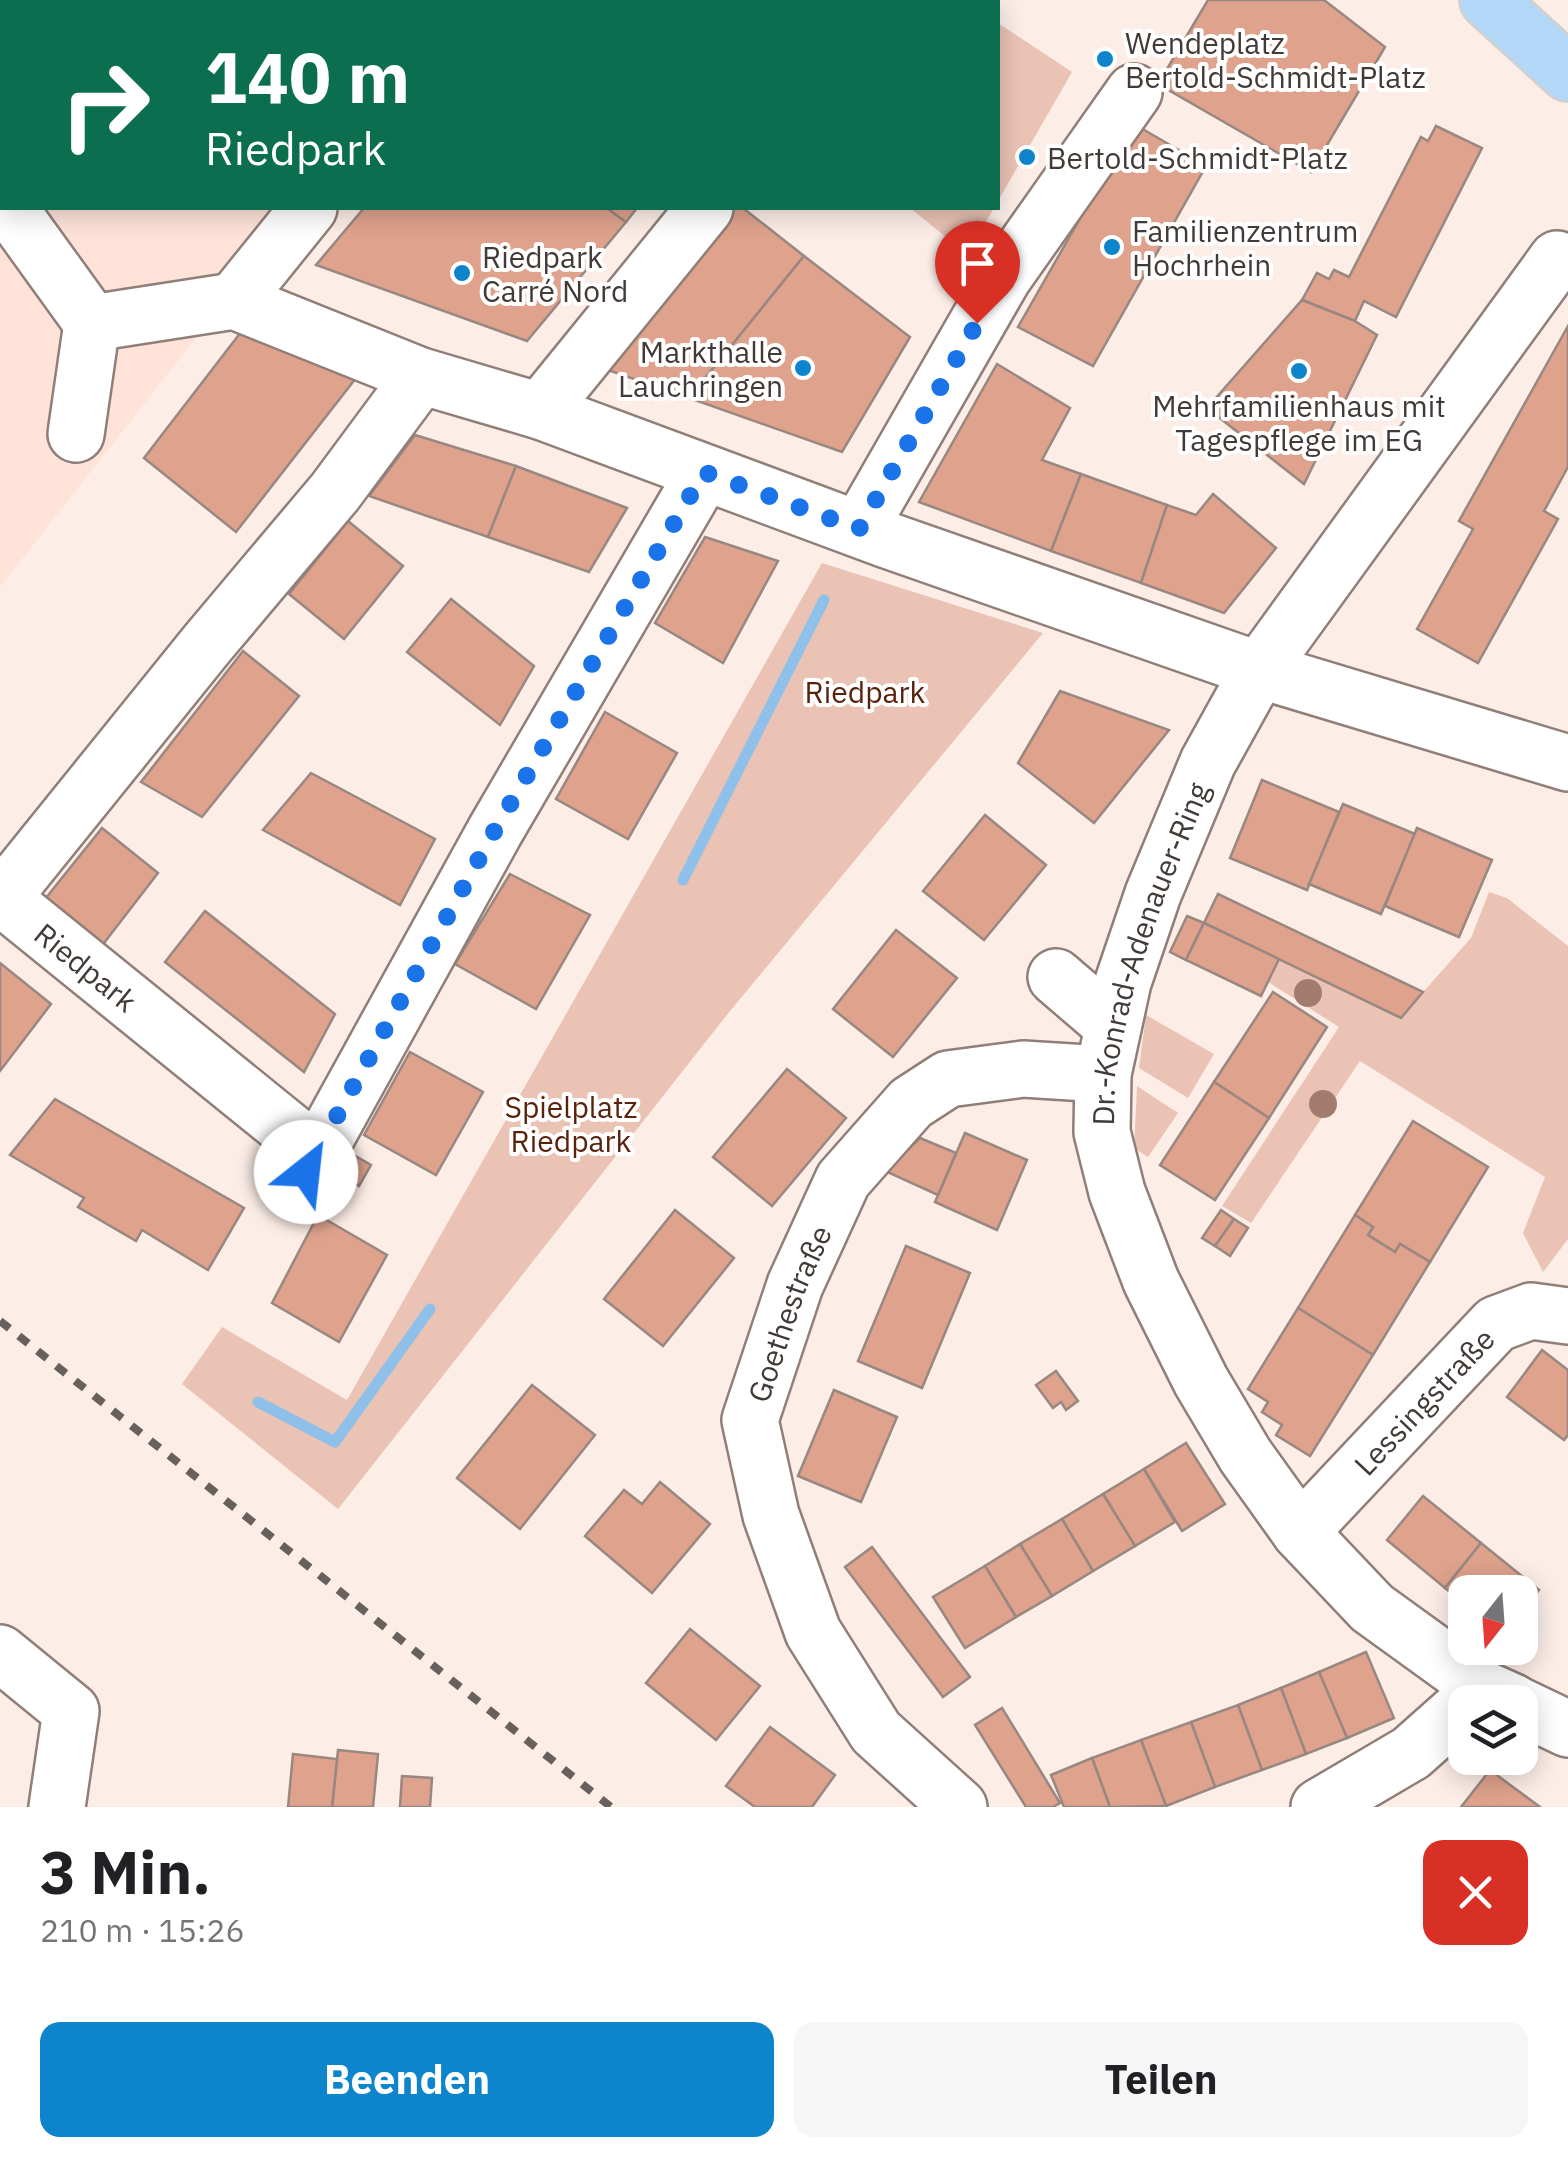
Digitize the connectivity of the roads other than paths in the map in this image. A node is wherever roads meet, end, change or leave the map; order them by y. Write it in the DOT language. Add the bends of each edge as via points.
graph roads {
  1 [pos="1488,0"];
  2 [pos="1568,73"];
  3 [pos="1134,92"];
  4 [pos="10,210"];
  5 [pos="306,210"];
  6 [pos="703,210"];
  7 [pos="1557,260"];
  8 [pos="234,302"];
  9 [pos="92,322"];
  10 [pos="420,376"];
  11 [pos="540,411"];
  12 [pos="76,434"];
  13 [pos="704,472"];
  14 [pos="859,529"];
  15 [pos="1251,667"];
  16 [pos="1568,762"];
  17 [pos="1056,977"];
  18 [pos="1108,1050"];
  19 [pos="1568,1316"];
  20 [pos="1300,1532"];
  21 [pos="0,1652"];
  22 [pos="1470,1685"];
  23 [pos="1538,1718"];
  24 [pos="1448,1729"];
  25 [pos="1568,1729"];
  26 [pos="56,1807"];
  27 [pos="959,1807"];
  28 [pos="1319,1807"];
  1 -- 2 [label="main road"];
  3 -- 14 [label="street" via="1003,278"];
  4 -- 9 [label="street"];
  5 -- 8 [label="street"];
  6 -- 11 [label="street"];
  7 -- 15 [label="street, Dr.-Konrad-Adenauer-Ring"];
  8 -- 9 [label="street"];
  8 -- 10 [label="street"];
  9 -- 12 [label="street"];
  10 -- 11 [label="street"];
  10 -- 13 [label="street, Riedpark" via="335,492 2,898 312,1162"];
  11 -- 13 [label="street"];
  13 -- 14 [label="street"];
  14 -- 15 [label="street"];
  15 -- 16 [label="street"];
  15 -- 18 [label="street, Dr.-Konrad-Adenauer-Ring" via="1160,877"];
  17 -- 18 [label="street"];
  18 -- 20 [label="street, Dr.-Konrad-Adenauer-Ring" via="1102,1132 1116,1192 1151,1281 1201,1381"];
  18 -- 27 [label="street, Goethestraße" via="948,1079 910,1103 844,1180 794,1286 750,1420 771,1515 813,1632 876,1732"];
  19 -- 20 [label="street, Lessingstraße" via="1531,1311 1496,1324"];
  20 -- 22 [label="street, Dr.-Konrad-Adenauer-Ring" via="1372,1608"];
  21 -- 26 [label="street" via="71,1710"];
  23 -- 25 [label="street, Dr.-Konrad-Adenauer-Ring"];
  24 -- 28 [label="street"];
}
